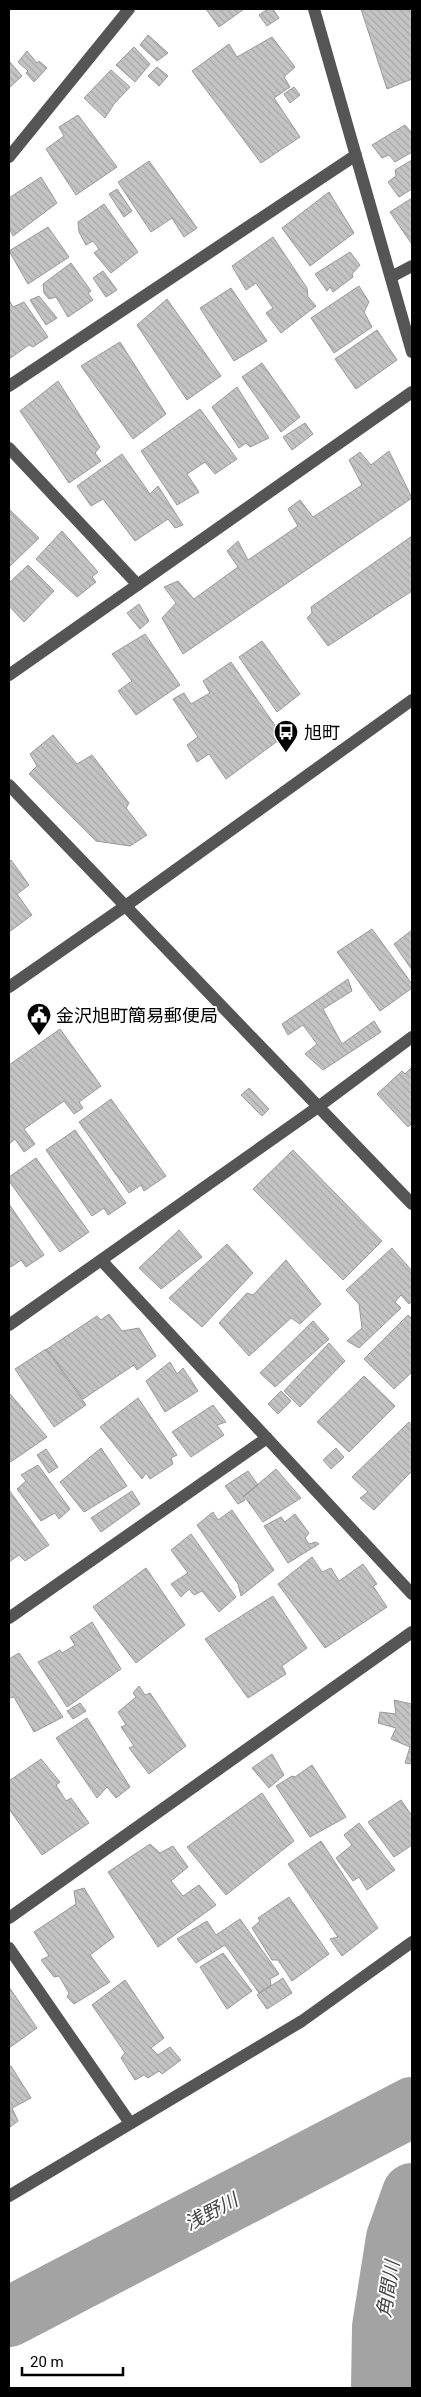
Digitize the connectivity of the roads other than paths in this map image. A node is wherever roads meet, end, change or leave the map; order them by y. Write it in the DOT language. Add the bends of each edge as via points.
graph roads {
  1 [pos="129,9"];
  2 [pos="314,9"];
  3 [pos="356,155"];
  4 [pos="9,157"];
  5 [pos="412,266"];
  6 [pos="391,277"];
  7 [pos="412,352"];
  8 [pos="9,386"];
  9 [pos="412,392"];
  10 [pos="9,448"];
  11 [pos="138,585"];
  12 [pos="9,675"];
  13 [pos="412,700"];
  14 [pos="9,785"];
  15 [pos="124,907"];
  16 [pos="9,987"];
  17 [pos="412,1037"];
  18 [pos="318,1107"];
  19 [pos="412,1204"];
  20 [pos="101,1260"];
  21 [pos="9,1325"];
  22 [pos="267,1438"];
  23 [pos="412,1594"];
  24 [pos="9,1618"];
  25 [pos="412,1632"];
  26 [pos="9,1918"];
  27 [pos="412,1942"];
  28 [pos="9,1948"];
  29 [pos="130,2123"];
  30 [pos="9,2196"];
  1 -- 4 [label="street"];
  2 -- 3 [label="street"];
  3 -- 6 [label="street"];
  3 -- 8 [label="street"];
  5 -- 6 [label="street"];
  6 -- 7 [label="street"];
  9 -- 11 [label="street"];
  10 -- 11 [label="street"];
  11 -- 12 [label="street"];
  13 -- 15 [label="street"];
  14 -- 15 [label="street"];
  15 -- 16 [label="street"];
  15 -- 18 [label="street"];
  17 -- 18 [label="street"];
  18 -- 19 [label="street"];
  18 -- 20 [label="street"];
  20 -- 21 [label="street"];
  20 -- 22 [label="street"];
  22 -- 23 [label="street"];
  22 -- 24 [label="street"];
  25 -- 26 [label="street"];
  27 -- 29 [label="street" via="302,2021"];
  28 -- 29 [label="street"];
  29 -- 30 [label="street"];
}
